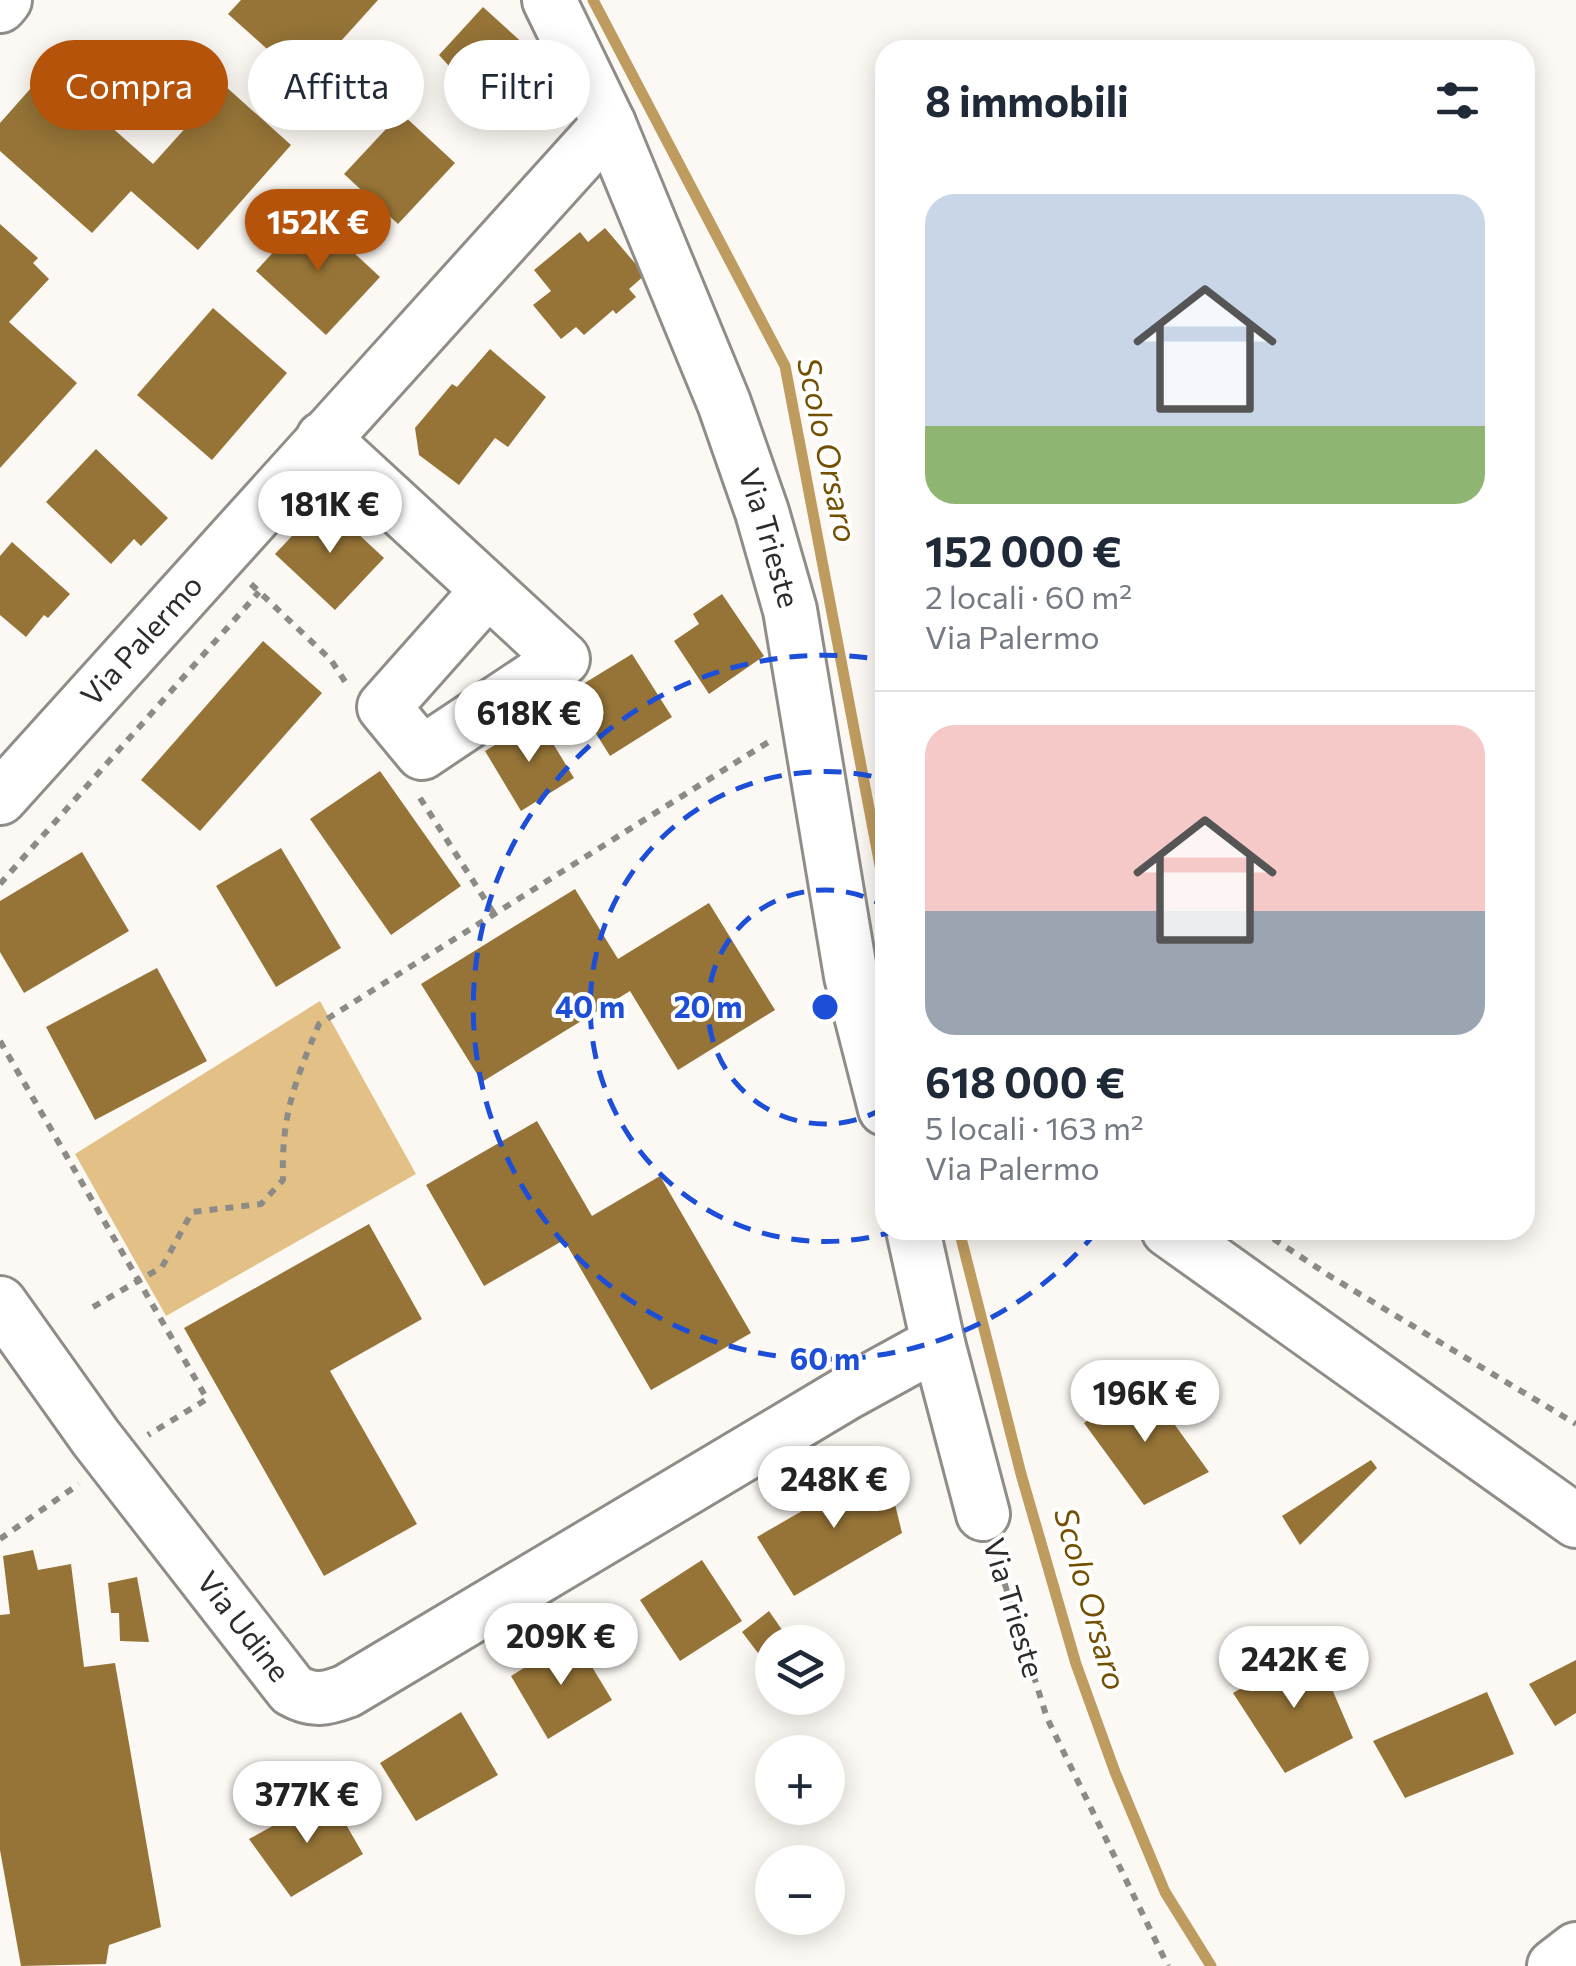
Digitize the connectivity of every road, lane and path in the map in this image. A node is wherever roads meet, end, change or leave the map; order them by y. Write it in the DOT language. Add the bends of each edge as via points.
graph roads {
  1 [pos="5,0"];
  2 [pos="549,0"];
  3 [pos="0,6"];
  4 [pos="609,124"];
  5 [pos="323,438"];
  6 [pos="488,590"];
  7 [pos="259,592"];
  8 [pos="809,716"];
  9 [pos="0,798"];
  10 [pos="0,884"];
  11 [pos="0,1042"];
  12 [pos="875,1069"];
  13 [pos="915,1240"];
  14 [pos="1182,1240"];
  15 [pos="1275,1240"];
  16 [pos="139,1280"];
  17 [pos="0,1304"];
  18 [pos="94,1307"];
  19 [pos="938,1343"];
  20 [pos="1576,1424"];
  21 [pos="134,1444"];
  22 [pos="86,1479"];
  23 [pos="983,1514"];
  24 [pos="1576,1522"];
  25 [pos="0,1539"];
  26 [pos="1576,1949"];
  27 [pos="1168,1966"];
  28 [pos="1554,1966"];
  1 -- 3 [label="street"];
  2 -- 4 [label="street, Via Trieste"];
  4 -- 5 [label="street, Via Palermo"];
  4 -- 8 [label="street, Via Trieste" via="762,512 790,610"];
  5 -- 6 [label="street"];
  5 -- 9 [label="street, Via Palermo"];
  6 -- 6 [label="street" via="384,707 422,753 563,659"];
  7 -- 10 [label="path"];
  8 -- 12 [label="street, Via Trieste" via="852,976"];
  8 -- 16 [label="path" via="319,1024 286,1118 283,1180 261,1204 192,1212 162,1267"];
  11 -- 16 [label="path"];
  13 -- 19 [label="street, Via Trieste"];
  14 -- 24 [label="street"];
  15 -- 20 [label="path"];
  16 -- 18 [label="path"];
  16 -- 21 [label="path" via="207,1399"];
  17 -- 19 [label="street, Via Udine" via="113,1460 292,1690 307,1699 347,1691"];
  19 -- 23 [label="street, Via Trieste"];
  22 -- 25 [label="path"];
  23 -- 27 [label="path, Via Trieste" via="1047,1718"];
  26 -- 28 [label="street"];
}
